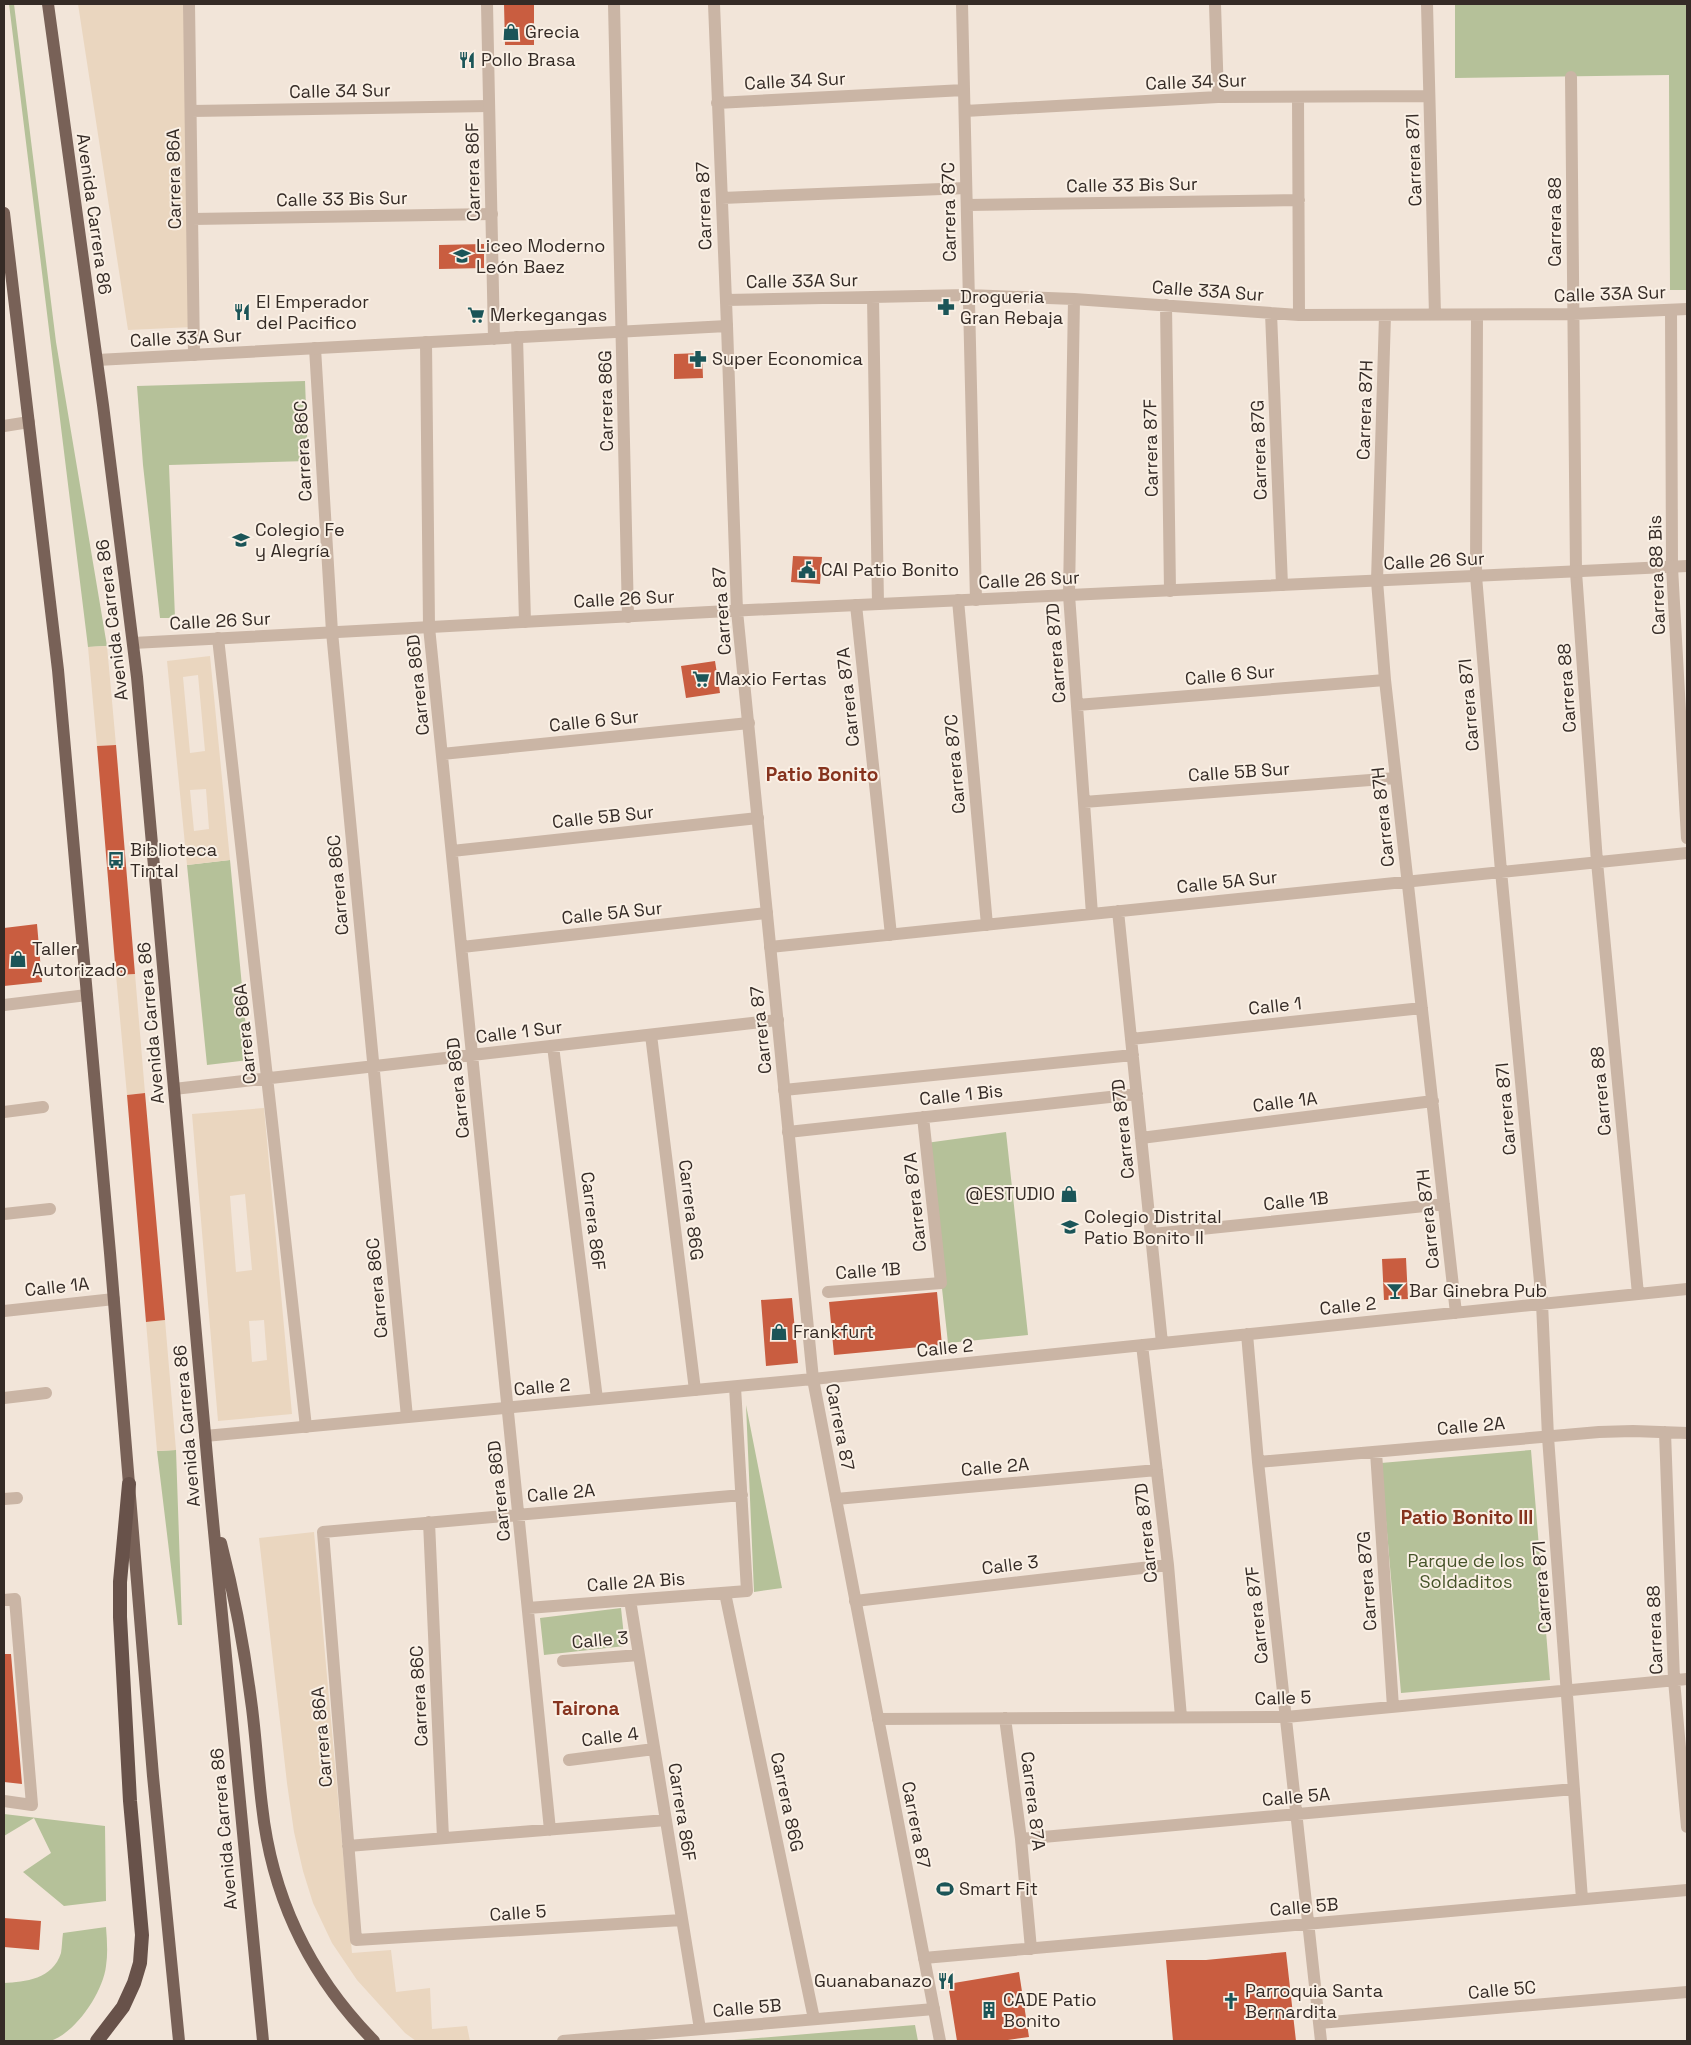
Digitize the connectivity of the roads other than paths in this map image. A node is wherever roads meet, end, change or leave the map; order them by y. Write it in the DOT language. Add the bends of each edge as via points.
graph roads {
  1 [pos="48,4"];
  2 [pos="189,4"];
  3 [pos="487,4"];
  4 [pos="614,4"];
  5 [pos="714,4"];
  6 [pos="962,4"];
  7 [pos="1216,4"];
  8 [pos="1427,4"];
  9 [pos="1571,77"];
  10 [pos="964,90"];
  11 [pos="1429,96"];
  12 [pos="1218,97"];
  13 [pos="1298,97"];
  14 [pos="717,103"];
  15 [pos="489,106"];
  16 [pos="191,111"];
  17 [pos="965,111"];
  18 [pos="966,188"];
  19 [pos="722,198"];
  20 [pos="1299,200"];
  21 [pos="966,205"];
  22 [pos="4,213"];
  23 [pos="492,214"];
  24 [pos="192,219"];
  25 [pos="968,295"];
  26 [pos="873,297"];
  27 [pos="1074,299"];
  28 [pos="726,300"];
  29 [pos="1166,305"];
  30 [pos="1687,308"];
  31 [pos="1670,310"];
  32 [pos="1271,312"];
  33 [pos="1573,314"];
  34 [pos="1300,315"];
  35 [pos="1385,315"];
  36 [pos="1435,315"];
  37 [pos="1477,315"];
  38 [pos="727,326"];
  39 [pos="622,332"];
  40 [pos="517,337"];
  41 [pos="494,339"];
  42 [pos="426,342"];
  43 [pos="315,348"];
  44 [pos="194,355"];
  45 [pos="97,360"];
  46 [pos="29,422"];
  47 [pos="4,426"];
  48 [pos="1687,566"];
  49 [pos="1672,567"];
  50 [pos="1576,572"];
  51 [pos="1476,576"];
  52 [pos="1378,581"];
  53 [pos="1282,585"];
  54 [pos="1170,590"];
  55 [pos="1069,595"];
  56 [pos="958,600"];
  57 [pos="976,600"];
  58 [pos="878,604"];
  59 [pos="856,605"];
  60 [pos="738,611"];
  61 [pos="628,616"];
  62 [pos="525,622"];
  63 [pos="429,627"];
  64 [pos="332,632"];
  65 [pos="218,638"];
  66 [pos="133,643"];
  67 [pos="1385,680"];
  68 [pos="1077,706"];
  69 [pos="748,723"];
  70 [pos="442,754"];
  71 [pos="1396,778"];
  72 [pos="1084,802"];
  73 [pos="758,818"];
  74 [pos="1687,838"];
  75 [pos="452,851"];
  76 [pos="1687,853"];
  77 [pos="1597,862"];
  78 [pos="1501,872"];
  79 [pos="1408,881"];
  80 [pos="1118,911"];
  81 [pos="767,913"];
  82 [pos="1092,914"];
  83 [pos="987,924"];
  84 [pos="891,935"];
  85 [pos="462,947"];
  86 [pos="770,947"];
  87 [pos="87,995"];
  88 [pos="4,1005"];
  89 [pos="1422,1008"];
  90 [pos="778,1020"];
  91 [pos="651,1035"];
  92 [pos="1131,1039"];
  93 [pos="554,1046"];
  94 [pos="473,1055"];
  95 [pos="1133,1055"];
  96 [pos="373,1067"];
  97 [pos="267,1079"];
  98 [pos="174,1090"];
  99 [pos="784,1090"];
  100 [pos="1137,1094"];
  101 [pos="1433,1101"];
  102 [pos="43,1107"];
  103 [pos="4,1112"];
  104 [pos="923,1117"];
  105 [pos="788,1132"];
  106 [pos="1141,1138"];
  107 [pos="1444,1204"];
  108 [pos="50,1209"];
  109 [pos="4,1214"];
  110 [pos="1152,1234"];
  111 [pos="941,1283"];
  112 [pos="1687,1288"];
  113 [pos="828,1292"];
  114 [pos="1638,1294"];
  115 [pos="114,1299"];
  116 [pos="1542,1304"];
  117 [pos="4,1311"];
  118 [pos="1456,1312"];
  119 [pos="1247,1334"];
  120 [pos="1162,1343"];
  121 [pos="1142,1345"];
  122 [pos="813,1379"];
  123 [pos="735,1387"];
  124 [pos="695,1390"];
  125 [pos="46,1393"];
  126 [pos="4,1398"];
  127 [pos="597,1399"];
  128 [pos="508,1408"];
  129 [pos="407,1417"];
  130 [pos="306,1427"];
  131 [pos="1665,1432"];
  132 [pos="1687,1433"];
  133 [pos="205,1436"];
  134 [pos="1548,1437"];
  135 [pos="1376,1452"];
  136 [pos="1258,1462"];
  137 [pos="1157,1470"];
  138 [pos="129,1484"];
  139 [pos="210,1490"];
  140 [pos="742,1495"];
  141 [pos="836,1500"];
  142 [pos="519,1514"];
  143 [pos="429,1522"];
  144 [pos="323,1532"];
  145 [pos="1168,1565"];
  146 [pos="726,1593"];
  147 [pos="10,1600"];
  148 [pos="630,1600"];
  149 [pos="855,1601"];
  150 [pos="528,1608"];
  151 [pos="639,1655"];
  152 [pos="563,1661"];
  153 [pos="1681,1680"];
  154 [pos="1567,1691"];
  155 [pos="1393,1707"];
  156 [pos="1181,1717"];
  157 [pos="1286,1717"];
  158 [pos="1005,1718"];
  159 [pos="878,1719"];
  160 [pos="654,1749"];
  161 [pos="569,1760"];
  162 [pos="1574,1789"];
  163 [pos="4,1801"];
  164 [pos="1296,1814"];
  165 [pos="666,1820"];
  166 [pos="1687,1827"];
  167 [pos="550,1830"];
  168 [pos="443,1838"];
  169 [pos="1021,1839"];
  170 [pos="348,1846"];
  171 [pos="1687,1890"];
  172 [pos="1582,1899"];
  173 [pos="682,1920"];
  174 [pos="1308,1924"];
  175 [pos="356,1940"];
  176 [pos="1031,1949"];
  177 [pos="924,1958"];
  178 [pos="1687,1992"];
  179 [pos="934,2009"];
  180 [pos="814,2019"];
  181 [pos="1319,2024"];
  182 [pos="700,2029"];
  183 [pos="97,2041"];
  184 [pos="179,2041"];
  185 [pos="263,2041"];
  186 [pos="374,2041"];
  187 [pos="563,2041"];
  188 [pos="940,2041"];
  189 [pos="1321,2041"];
  1 -- 45 [label="main road, Avenida Carrera 86"];
  2 -- 16 [label="street, Carrera 86A"];
  3 -- 15 [label="street, Carrera 86F"];
  4 -- 39 [label="street, Carrera 86G"];
  5 -- 14 [label="street, Carrera 87"];
  6 -- 10 [label="street, Carrera 87C"];
  7 -- 12 [label="street"];
  8 -- 11 [label="street, Carrera 87I"];
  9 -- 33 [label="street, Carrera 88"];
  10 -- 14 [label="street, Calle 34 Sur"];
  10 -- 17 [label="street, Carrera 87C"];
  11 -- 13 [label="street, Calle 34 Sur"];
  11 -- 36 [label="street, Carrera 87I"];
  12 -- 13 [label="street, Calle 34 Sur"];
  12 -- 17 [label="street, Calle 34 Sur"];
  13 -- 20 [label="street"];
  14 -- 19 [label="street, Carrera 87"];
  15 -- 16 [label="street, Calle 34 Sur"];
  15 -- 23 [label="street, Carrera 86F"];
  16 -- 24 [label="street, Carrera 86A"];
  17 -- 18 [label="street, Carrera 87C"];
  18 -- 19 [label="street"];
  18 -- 21 [label="street, Carrera 87C"];
  19 -- 28 [label="street, Carrera 87"];
  20 -- 21 [label="street, Calle 33 Bis Sur"];
  20 -- 34 [label="street"];
  21 -- 25 [label="street, Carrera 87C"];
  22 -- 46 [label="main road"];
  23 -- 24 [label="street, Calle 33 Bis Sur"];
  23 -- 41 [label="street, Carrera 86F"];
  24 -- 44 [label="street, Carrera 86A"];
  25 -- 26 [label="street, Calle 33A Sur"];
  25 -- 27 [label="street, Calle 33A Sur"];
  25 -- 57 [label="street, Carrera 87C"];
  26 -- 28 [label="street, Calle 33A Sur"];
  26 -- 58 [label="street"];
  27 -- 29 [label="street, Calle 33A Sur"];
  27 -- 55 [label="street, Carrera 87D"];
  28 -- 38 [label="street, Carrera 87"];
  29 -- 32 [label="street, Calle 33A Sur"];
  29 -- 54 [label="street, Carrera 87F"];
  30 -- 31 [label="street, Calle 33A Sur"];
  31 -- 33 [label="street, Calle 33A Sur"];
  31 -- 49 [label="street, Carrera 88 Bis"];
  32 -- 34 [label="street, Calle 33A Sur"];
  32 -- 53 [label="street, Carrera 87G"];
  33 -- 37 [label="street, Calle 33A Sur"];
  33 -- 50 [label="street, Carrera 88"];
  34 -- 35 [label="street, Calle 33A Sur"];
  35 -- 36 [label="street, Calle 33A Sur"];
  35 -- 52 [label="street, Carrera 87H"];
  36 -- 37 [label="street, Calle 33A Sur"];
  37 -- 51 [label="street, Carrera 87I"];
  38 -- 39 [label="street, Calle 33A Sur"];
  38 -- 60 [label="street, Carrera 87"];
  39 -- 40 [label="street, Calle 33A Sur"];
  39 -- 61 [label="street, Carrera 86G"];
  40 -- 41 [label="street, Calle 33A Sur"];
  40 -- 62 [label="street"];
  41 -- 42 [label="street, Calle 33A Sur"];
  42 -- 43 [label="street, Calle 33A Sur"];
  42 -- 63 [label="street, Carrera 86D"];
  43 -- 44 [label="street, Calle 33A Sur"];
  43 -- 64 [label="street, Carrera 86C"];
  44 -- 45 [label="street, Calle 33A Sur"];
  45 -- 66 [label="main road, Avenida Carrera 86"];
  46 -- 47 [label="street"];
  46 -- 87 [label="main road" via="58,670"];
  48 -- 49 [label="street, Calle 26 Sur"];
  49 -- 50 [label="street, Calle 26 Sur"];
  49 -- 74 [label="street, Carrera 88 Bis"];
  50 -- 51 [label="street, Calle 26 Sur"];
  50 -- 77 [label="street, Carrera 88"];
  51 -- 52 [label="street, Calle 26 Sur"];
  51 -- 78 [label="street, Carrera 87I"];
  52 -- 53 [label="street, Calle 26 Sur"];
  52 -- 67 [label="street, Carrera 87H"];
  53 -- 54 [label="street, Calle 26 Sur"];
  54 -- 55 [label="street, Calle 26 Sur"];
  55 -- 57 [label="street, Calle 26 Sur"];
  55 -- 68 [label="street, Carrera 87D"];
  56 -- 57 [label="street, Calle 26 Sur"];
  56 -- 58 [label="street, Calle 26 Sur"];
  56 -- 83 [label="street, Carrera 87C"];
  58 -- 59 [label="street, Calle 26 Sur"];
  59 -- 60 [label="street, Calle 26 Sur"];
  59 -- 84 [label="street, Carrera 87A"];
  60 -- 61 [label="street, Calle 26 Sur"];
  60 -- 69 [label="street, Carrera 87"];
  61 -- 62 [label="street, Calle 26 Sur"];
  62 -- 63 [label="street, Calle 26 Sur"];
  63 -- 64 [label="street, Calle 26 Sur"];
  63 -- 70 [label="street, Carrera 86D"];
  64 -- 65 [label="street, Calle 26 Sur"];
  64 -- 96 [label="street, Carrera 86C"];
  65 -- 66 [label="street, Calle 26 Sur"];
  65 -- 97 [label="street, Carrera 86A"];
  66 -- 98 [label="main road, Avenida Carrera 86"];
  67 -- 68 [label="street, Calle 6 Sur"];
  67 -- 71 [label="street, Carrera 87H"];
  68 -- 72 [label="street, Carrera 87D"];
  69 -- 70 [label="street, Calle 6 Sur"];
  69 -- 73 [label="street, Carrera 87"];
  70 -- 75 [label="street, Carrera 86D"];
  71 -- 72 [label="street, Calle 5B Sur"];
  71 -- 79 [label="street, Carrera 87H"];
  72 -- 82 [label="street, Carrera 87D"];
  73 -- 75 [label="street, Calle 5B Sur"];
  73 -- 81 [label="street, Carrera 87"];
  75 -- 85 [label="street, Carrera 86D"];
  76 -- 77 [label="street, Calle 5A Sur"];
  77 -- 78 [label="street, Calle 5A Sur"];
  77 -- 114 [label="street, Carrera 88"];
  78 -- 79 [label="street, Calle 5A Sur"];
  78 -- 116 [label="street, Carrera 87I"];
  79 -- 80 [label="street, Calle 5A Sur"];
  79 -- 89 [label="street, Carrera 87H"];
  80 -- 82 [label="street, Calle 5A Sur"];
  80 -- 92 [label="street, Carrera 87D"];
  81 -- 85 [label="street, Calle 5A Sur"];
  81 -- 86 [label="street, Carrera 87"];
  82 -- 83 [label="street, Calle 5A Sur"];
  83 -- 84 [label="street, Calle 5A Sur"];
  84 -- 86 [label="street, Calle 5A Sur"];
  85 -- 94 [label="street, Carrera 86D"];
  86 -- 90 [label="street, Carrera 87"];
  87 -- 88 [label="street"];
  87 -- 115 [label="main road"];
  89 -- 92 [label="street, Calle 1"];
  89 -- 101 [label="street, Carrera 87H"];
  90 -- 91 [label="street, Calle 1 Sur"];
  90 -- 99 [label="street, Carrera 87"];
  91 -- 93 [label="street, Calle 1 Sur"];
  91 -- 124 [label="street, Carrera 86G"];
  92 -- 95 [label="street, Carrera 87D"];
  93 -- 94 [label="street, Calle 1 Sur"];
  93 -- 127 [label="street, Carrera 86F"];
  94 -- 96 [label="street, Calle 1 Sur"];
  94 -- 128 [label="street, Carrera 86D"];
  95 -- 99 [label="street, Calle 1 Bis"];
  95 -- 100 [label="street, Carrera 87D"];
  96 -- 97 [label="street, Calle 1 Sur"];
  96 -- 129 [label="street, Carrera 86C"];
  97 -- 98 [label="street, Calle 1 Sur"];
  97 -- 130 [label="street, Carrera 86A"];
  98 -- 133 [label="main road, Avenida Carrera 86"];
  99 -- 105 [label="street, Carrera 87"];
  100 -- 104 [label="street, Calle 1 Bis"];
  100 -- 106 [label="street, Carrera 87D"];
  101 -- 106 [label="street, Calle 1A"];
  101 -- 107 [label="street, Carrera 87H"];
  102 -- 103 [label="street"];
  104 -- 105 [label="street, Calle 1 Bis"];
  104 -- 111 [label="street, Carrera 87A"];
  105 -- 122 [label="street, Carrera 87"];
  106 -- 110 [label="street, Carrera 87D"];
  107 -- 110 [label="street, Calle 1B"];
  107 -- 118 [label="street, Carrera 87H"];
  108 -- 109 [label="street"];
  110 -- 120 [label="street, Carrera 87D"];
  111 -- 113 [label="street, Calle 1B"];
  112 -- 114 [label="street, Calle 2"];
  114 -- 116 [label="street, Calle 2"];
  115 -- 117 [label="street, Calle 1A"];
  115 -- 138 [label="main road"];
  116 -- 118 [label="street, Calle 2"];
  116 -- 134 [label="street, Carrera 87I"];
  118 -- 119 [label="street, Calle 2"];
  119 -- 120 [label="street, Calle 2"];
  119 -- 136 [label="street, Carrera 87F"];
  120 -- 121 [label="street, Calle 2"];
  121 -- 122 [label="street, Calle 2"];
  121 -- 137 [label="street, Carrera 87D"];
  122 -- 123 [label="street, Calle 2"];
  122 -- 141 [label="street, Carrera 87"];
  123 -- 124 [label="street, Calle 2"];
  123 -- 140 [label="street"];
  124 -- 127 [label="street, Calle 2"];
  125 -- 126 [label="street"];
  127 -- 128 [label="street, Calle 2"];
  128 -- 129 [label="street, Calle 2"];
  128 -- 142 [label="street, Carrera 86D"];
  129 -- 130 [label="street, Calle 2"];
  130 -- 133 [label="street, Calle 2"];
  131 -- 132 [label="street, Calle 2A"];
  131 -- 134 [label="street, Calle 2A"];
  131 -- 153 [label="street, Carrera 88"];
  133 -- 139 [label="main road, Avenida Carrera 86"];
  134 -- 135 [label="street, Calle 2A"];
  134 -- 154 [label="street, Carrera 87I"];
  135 -- 136 [label="street, Calle 2A"];
  135 -- 155 [label="street, Carrera 87G"];
  136 -- 157 [label="street, Carrera 87F"];
  137 -- 141 [label="street, Calle 2A"];
  137 -- 145 [label="street, Carrera 87D"];
  138 -- 183 [label="highway" via="120,1617 130,1801 142,1935 140,1963 134,1983 122,2007"];
  138 -- 184 [label="main road"];
  139 -- 185 [label="main road, Avenida Carrera 86"];
  139 -- 186 [label="main road" via="247,1674 262,1806 275,1877 291,1921 317,1969"];
  140 -- 142 [label="street, Calle 2A"];
  140 -- 146 [label="street, Calle 2A Bis" via="747,1591"];
  141 -- 149 [label="street, Carrera 87"];
  142 -- 143 [label="street, Calle 2A"];
  142 -- 150 [label="street, Carrera 86D"];
  143 -- 144 [label="street, Calle 2A"];
  143 -- 168 [label="street, Carrera 86C"];
  144 -- 170 [label="street, Carrera 86A"];
  145 -- 149 [label="street, Calle 3"];
  145 -- 156 [label="street, Carrera 87D"];
  146 -- 148 [label="street, Calle 2A Bis"];
  146 -- 180 [label="street, Carrera 86G"];
  147 -- 163 [label="street" via="32,1805"];
  148 -- 150 [label="street, Calle 2A Bis"];
  148 -- 151 [label="street, Carrera 86F"];
  149 -- 159 [label="street, Carrera 87"];
  150 -- 167 [label="street, Carrera 86D"];
  151 -- 152 [label="street, Calle 3"];
  151 -- 160 [label="street, Carrera 86F"];
  153 -- 154 [label="street, Calle 5"];
  153 -- 166 [label="street, Carrera 88"];
  154 -- 155 [label="street, Calle 5"];
  154 -- 162 [label="street, Carrera 87I"];
  155 -- 157 [label="street, Calle 5"];
  156 -- 157 [label="street, Calle 5"];
  156 -- 158 [label="street, Calle 5"];
  157 -- 164 [label="street, Carrera 87F"];
  158 -- 159 [label="street, Calle 5"];
  158 -- 169 [label="street, Carrera 87A"];
  159 -- 177 [label="street, Carrera 87"];
  160 -- 161 [label="street, Calle 4"];
  160 -- 165 [label="street, Carrera 86F"];
  162 -- 164 [label="street, Calle 5A"];
  162 -- 172 [label="street, Carrera 87I"];
  164 -- 169 [label="street, Calle 5A"];
  164 -- 174 [label="street, Carrera 87F"];
  165 -- 167 [label="street"];
  165 -- 173 [label="street, Carrera 86F"];
  167 -- 168 [label="street"];
  168 -- 170 [label="street"];
  169 -- 176 [label="street, Carrera 87A"];
  170 -- 175 [label="street, Carrera 86A"];
  171 -- 172 [label="street, Calle 5B"];
  172 -- 174 [label="street, Calle 5B"];
  173 -- 175 [label="street, Calle 5"];
  173 -- 182 [label="street, Carrera 86F"];
  174 -- 176 [label="street, Calle 5B"];
  174 -- 181 [label="street, Carrera 87F"];
  176 -- 177 [label="street, Calle 5B"];
  177 -- 179 [label="street, Carrera 87"];
  178 -- 181 [label="street, Calle 5C"];
  179 -- 180 [label="street, Calle 5B"];
  179 -- 188 [label="street, Carrera 87"];
  180 -- 182 [label="street, Calle 5B"];
  181 -- 189 [label="street, Carrera 87F"];
  182 -- 187 [label="street, Calle 5B"];
}
